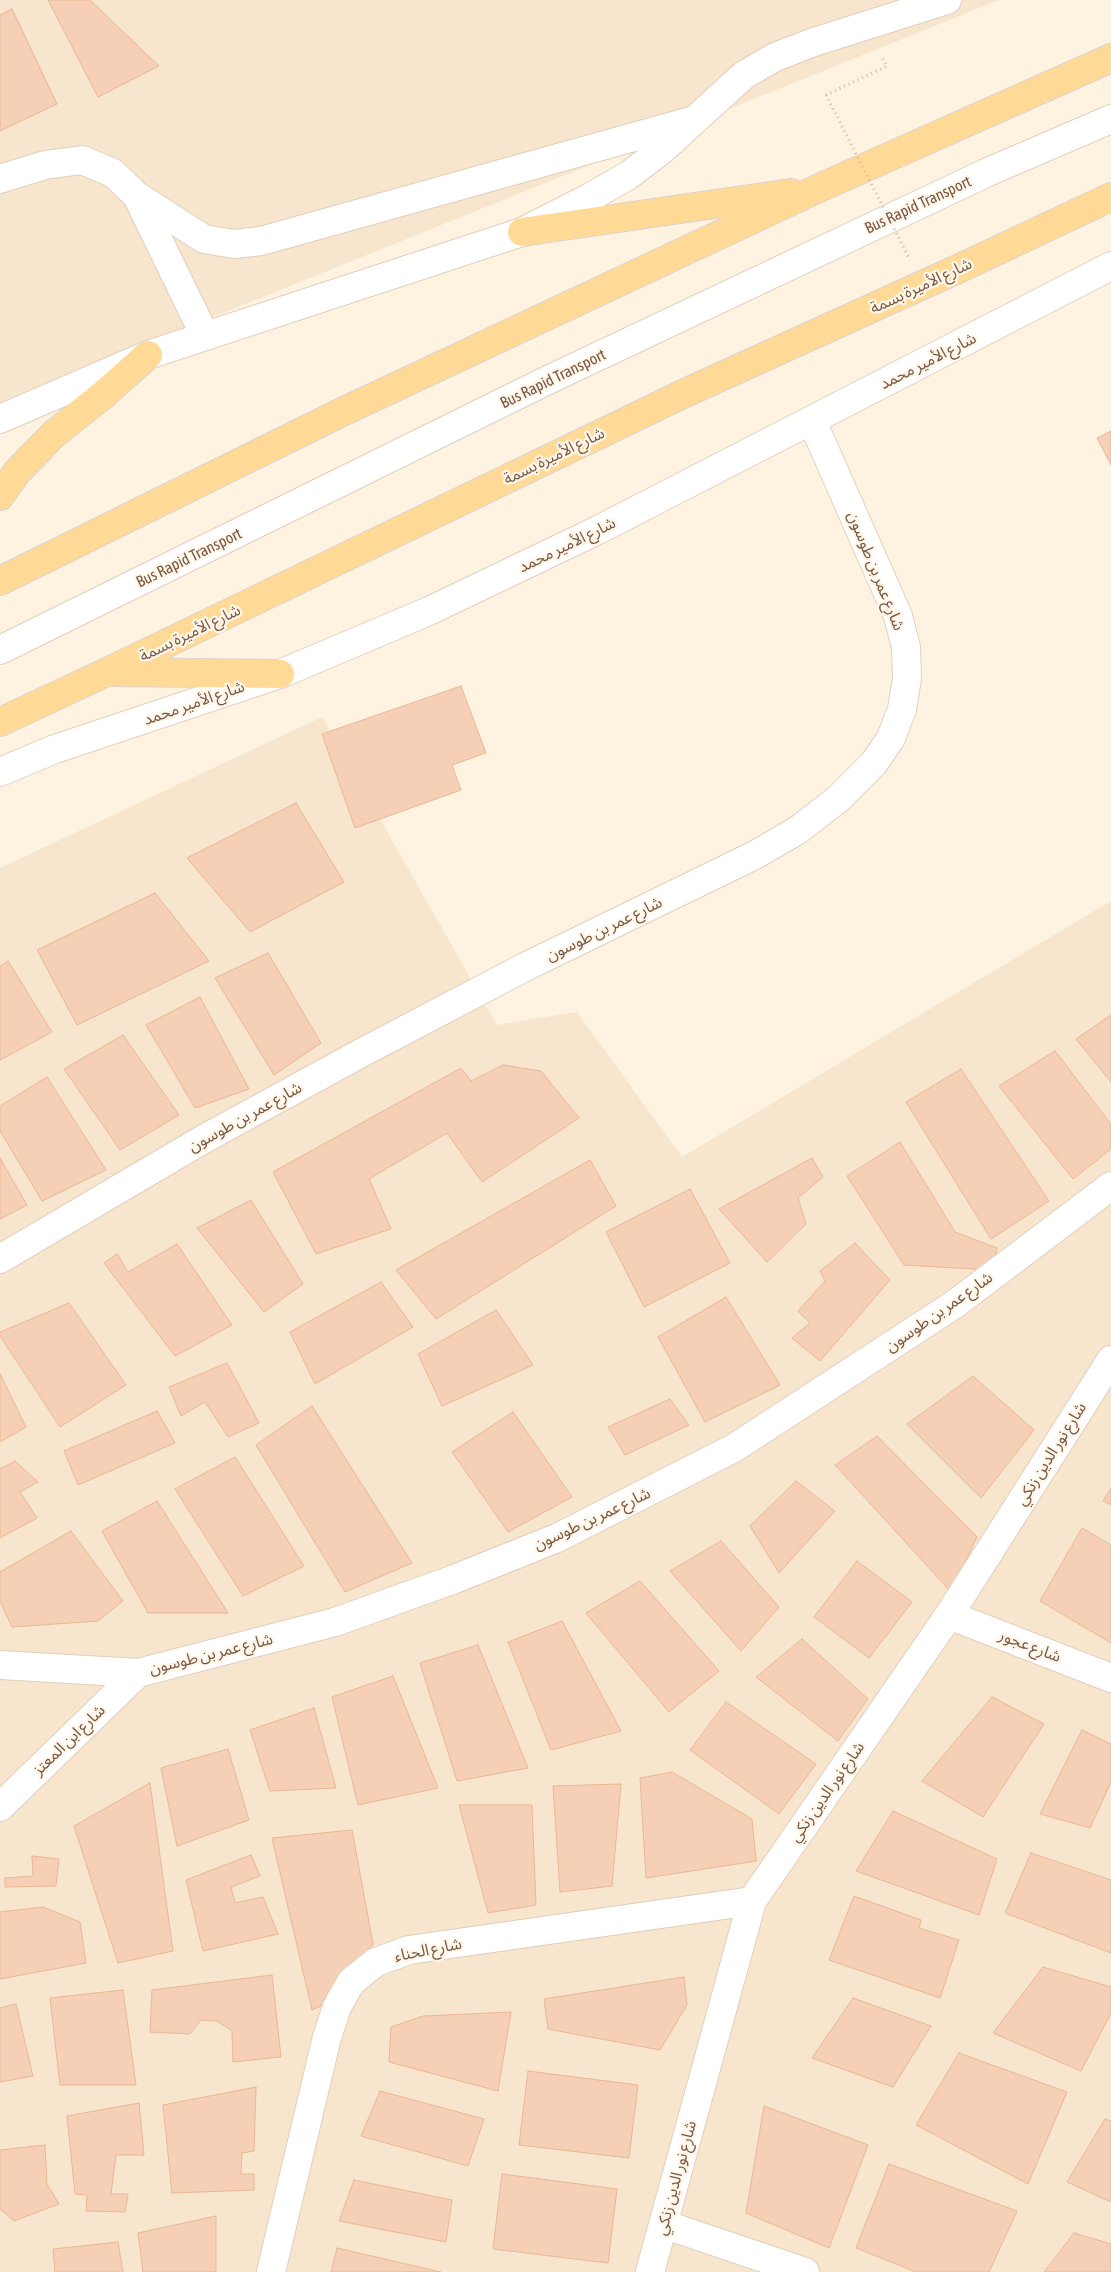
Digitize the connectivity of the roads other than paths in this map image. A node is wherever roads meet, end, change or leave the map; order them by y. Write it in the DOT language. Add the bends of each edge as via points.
graph roads {
  1 [pos="947,0"];
  2 [pos="1111,58"];
  3 [pos="1111,119"];
  4 [pos="694,120"];
  5 [pos="0,179"];
  6 [pos="819,188"];
  7 [pos="137,196"];
  8 [pos="1111,196"];
  9 [pos="522,232"];
  10 [pos="1111,266"];
  11 [pos="205,336"];
  12 [pos="148,355"];
  13 [pos="0,419"];
  14 [pos="812,420"];
  15 [pos="0,496"];
  16 [pos="0,580"];
  17 [pos="0,650"];
  18 [pos="107,672"];
  19 [pos="280,674"];
  20 [pos="0,722"];
  21 [pos="0,772"];
  22 [pos="1111,1186"];
  23 [pos="0,1259"];
  24 [pos="1111,1360"];
  25 [pos="949,1615"];
  26 [pos="0,1665"];
  27 [pos="138,1673"];
  28 [pos="1111,1678"];
  29 [pos="0,1808"];
  30 [pos="752,1902"];
  31 [pos="664,2224"];
  32 [pos="271,2272"];
  33 [pos="650,2272"];
  34 [pos="805,2272"];
  1 -- 4 [label="street" via="775,57 744,75"];
  2 -- 6 [label="main road"];
  3 -- 17 [label="street, Bus Rapid Transport" via="988,172 548,380"];
  4 -- 7 [label="street" via="261,241 234,244 204,239"];
  4 -- 9 [label="street" via="664,149 629,174"];
  5 -- 7 [label="street" via="45,165 82,160 113,173"];
  6 -- 9 [label="main road"];
  6 -- 16 [label="main road" via="340,413"];
  7 -- 11 [label="street"];
  8 -- 18 [label="main road, شارع الأميرة بسمة" via="685,394"];
  9 -- 11 [label="street"];
  10 -- 14 [label="street, شارع الأمير محمد"];
  11 -- 12 [label="street"];
  12 -- 13 [label="street"];
  12 -- 15 [label="main road" via="54,434 17,472"];
  14 -- 19 [label="street, شارع الأمير محمد" via="598,530 429,611"];
  14 -- 23 [label="street, شارع عمر بن طوسون" via="898,616 906,647 908,678 902,709 891,738 874,763 838,799 805,825 755,855 525,967 363,1052 202,1140"];
  18 -- 19 [label="main road"];
  18 -- 20 [label="main road, شارع الأميرة بسمة"];
  19 -- 21 [label="street, شارع الأمير محمد" via="55,749"];
  22 -- 27 [label="street, شارع عمر بن طوسون" via="955,1304 734,1448 648,1493 557,1538 344,1619"];
  24 -- 25 [label="street, شارع نور الدين زنكي"];
  25 -- 28 [label="street, شارع عجور"];
  25 -- 30 [label="street, شارع نور الدين زنكي"];
  26 -- 27 [label="street, شارع عمر بن طوسون"];
  27 -- 29 [label="street, شارع ابن المعتز"];
  30 -- 31 [label="street, شارع نور الدين زنكي"];
  30 -- 32 [label="street, شارع الحناء" via="409,1950 376,1962 351,1982 337,2007"];
  31 -- 33 [label="street, شارع نور الدين زنكي"];
  31 -- 34 [label="street"];
}
